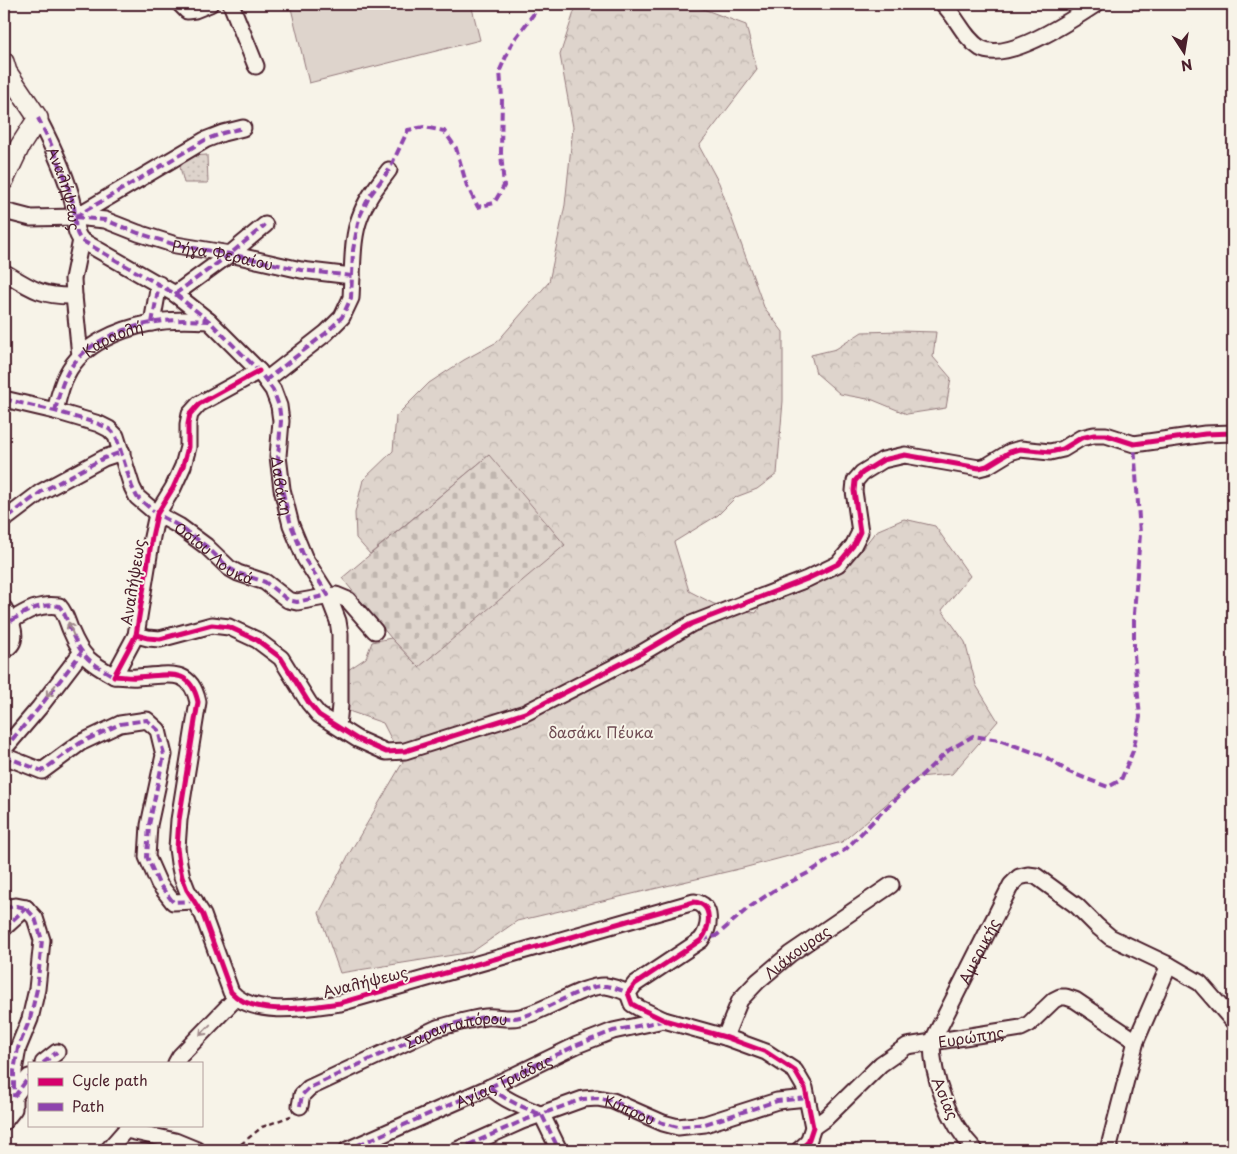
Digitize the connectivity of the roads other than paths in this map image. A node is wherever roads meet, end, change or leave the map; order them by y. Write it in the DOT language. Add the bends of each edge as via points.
graph roads {
  1 [pos="180,4"];
  2 [pos="210,4"];
  3 [pos="231,4"];
  4 [pos="943,4"];
  5 [pos="1096,4"];
  6 [pos="4,62"];
  7 [pos="256,66"];
  8 [pos="38,118"];
  9 [pos="243,128"];
  10 [pos="389,170"];
  11 [pos="4,180"];
  12 [pos="4,211"];
  13 [pos="75,217"];
  14 [pos="265,225"];
  15 [pos="81,240"];
  16 [pos="230,254"];
  17 [pos="4,272"];
  18 [pos="352,276"];
  19 [pos="160,284"];
  20 [pos="175,294"];
  21 [pos="74,296"];
  22 [pos="209,320"];
  23 [pos="152,323"];
  24 [pos="80,356"];
  25 [pos="263,376"];
  26 [pos="4,399"];
  27 [pos="54,411"];
  28 [pos="1233,432"];
  29 [pos="122,452"];
  30 [pos="158,514"];
  31 [pos="5,518"];
  32 [pos="328,595"];
  33 [pos="7,615"];
  34 [pos="375,631"];
  35 [pos="136,635"];
  36 [pos="4,650"];
  37 [pos="81,653"];
  38 [pos="114,676"];
  39 [pos="338,726"];
  40 [pos="4,749"];
  41 [pos="4,756"];
  42 [pos="892,885"];
  43 [pos="195,901"];
  44 [pos="4,908"];
  45 [pos="26,908"];
  46 [pos="4,928"];
  47 [pos="1169,965"];
  48 [pos="628,994"];
  49 [pos="236,998"];
  50 [pos="664,1020"];
  51 [pos="1233,1021"];
  52 [pos="725,1037"];
  53 [pos="1136,1040"];
  54 [pos="932,1042"];
  55 [pos="57,1052"];
  56 [pos="45,1062"];
  57 [pos="177,1062"];
  58 [pos="28,1079"];
  59 [pos="490,1087"];
  60 [pos="14,1098"];
  61 [pos="808,1098"];
  62 [pos="300,1106"];
  63 [pos="542,1115"];
  64 [pos="4,1122"];
  65 [pos="128,1128"];
  66 [pos="813,1128"];
  67 [pos="805,1149"];
  68 [pos="108,1150"];
  69 [pos="197,1150"];
  70 [pos="347,1150"];
  71 [pos="457,1150"];
  72 [pos="559,1150"];
  73 [pos="974,1150"];
  74 [pos="1108,1150"];
  1 -- 2 [label="street" via="187,10 195,10"];
  3 -- 7 [label="street"];
  4 -- 5 [label="street" via="968,38 982,49 998,52 1059,28"];
  6 -- 8 [label="main road"];
  8 -- 11 [label="main road"];
  8 -- 13 [label="street, Αναλήψεως" via="52,145 71,196"];
  9 -- 13 [label="street" via="205,140"];
  10 -- 18 [label="street" via="369,197 359,218"];
  12 -- 13 [label="street, Ρήγα Φεραίου" via="31,218"];
  13 -- 15 [label="street, Αναλήψεως" via="75,230"];
  13 -- 16 [label="street, Ρήγα Φεραίου" via="105,220 176,245"];
  14 -- 16 [label="street"];
  15 -- 19 [label="street, Αναλήψεως"];
  15 -- 21 [label="street"];
  16 -- 18 [label="street, Ρήγα Φεραίου" via="302,270"];
  16 -- 20 [label="street"];
  17 -- 21 [label="street" via="37,292"];
  18 -- 25 [label="street" via="350,298 342,317 326,333"];
  19 -- 20 [label="street, Αναλήψεως"];
  19 -- 23 [label="street"];
  20 -- 22 [label="street, Αναλήψεως"];
  21 -- 24 [label="street"];
  22 -- 23 [label="street, Καραολή"];
  22 -- 25 [label="street, Αναλήψεως"];
  23 -- 24 [label="street, Καραολή" via="105,339"];
  24 -- 27 [label="street, Καραολή" via="66,374"];
  25 -- 30 [label="street, Αναλήψεως" via="199,404 190,414 183,466"];
  25 -- 32 [label="street, Δαβάκη" via="279,406 278,456 291,525 305,559"];
  26 -- 27 [label="street, Οσίου Λουκά"];
  27 -- 29 [label="street, Οσίου Λουκά" via="109,429 116,436"];
  28 -- 39 [label="street" via="1134,444 1106,435 1094,435 1050,452 1020,449 979,468 905,454 883,460 855,480 860,532 854,546 838,564 691,624 525,713 434,743 405,751 386,752"];
  29 -- 30 [label="street, Οσίου Λουκά" via="137,497"];
  29 -- 31 [label="street" via="40,492"];
  30 -- 32 [label="street, Οσίου Λουκά" via="206,546 229,568 265,582 288,600 297,602"];
  30 -- 35 [label="street, Αναλήψεως"];
  32 -- 34 [label="street" via="348,600"];
  32 -- 39 [label="street, Δαβάκη" via="340,634"];
  33 -- 36 [label="street" via="14,632 13,641"];
  37 -- 33 [label="street, one-way" via="65,612 59,606 41,606"];
  35 -- 38 [label="street, Αναλήψεως"];
  35 -- 39 [label="street" via="160,639 212,625 229,627 257,640 280,658 309,703"];
  37 -- 38 [label="street"];
  37 -- 40 [label="street, one-way"];
  38 -- 43 [label="street" via="181,675 196,692 198,702 177,848 182,877"];
  41 -- 43 [label="street" via="42,771 80,743 120,724 147,720 158,730 164,755 148,825 147,857 159,884 173,902"];
  42 -- 52 [label="street, Λιάκουρας" via="790,954 758,981 740,1000"];
  43 -- 49 [label="street" via="226,981"];
  44 -- 45 [label="street"];
  45 -- 46 [label="street"];
  45 -- 60 [label="street" via="35,918 42,940 30,1019 18,1048"];
  47 -- 51 [label="street" via="1200,983"];
  47 -- 53 [label="street"];
  47 -- 54 [label="street, Αμερικής" via="1110,937 1077,906 1036,876 1018,877 1011,885"];
  48 -- 49 [label="street, Αναλήψεως" via="636,984 701,940 709,924 703,905 694,902 340,1003 260,1007"];
  48 -- 50 [label="street" via="632,1004"];
  48 -- 62 [label="street, Σαρανταπόρου" via="604,986 520,1017 488,1017 437,1028 308,1088 302,1095"];
  49 -- 57 [label="street, one-way"];
  50 -- 52 [label="street"];
  50 -- 59 [label="street, Αγίας Τριάδας" via="613,1031"];
  52 -- 61 [label="street" via="766,1052 795,1071"];
  53 -- 54 [label="street, Ευρώπης" via="1075,1000 1060,997 1021,1028"];
  53 -- 74 [label="street"];
  54 -- 66 [label="street, Ευρώπης" via="907,1046 896,1052"];
  54 -- 73 [label="street, Ασίας" via="932,1058 943,1096"];
  55 -- 56 [label="street"];
  58 -- 60 [label="street"];
  59 -- 63 [label="street" via="503,1098"];
  59 -- 70 [label="street, Αγίας Τριάδας"];
  60 -- 64 [label="street" via="14,1109"];
  61 -- 63 [label="street, Κύπρου" via="777,1101 705,1124 678,1127 597,1098 583,1099"];
  61 -- 66 [label="street"];
  63 -- 71 [label="street, Κύπρου"];
  63 -- 72 [label="street"];
  65 -- 68 [label="street"];
  65 -- 69 [label="street"];
  66 -- 67 [label="street"];
}
